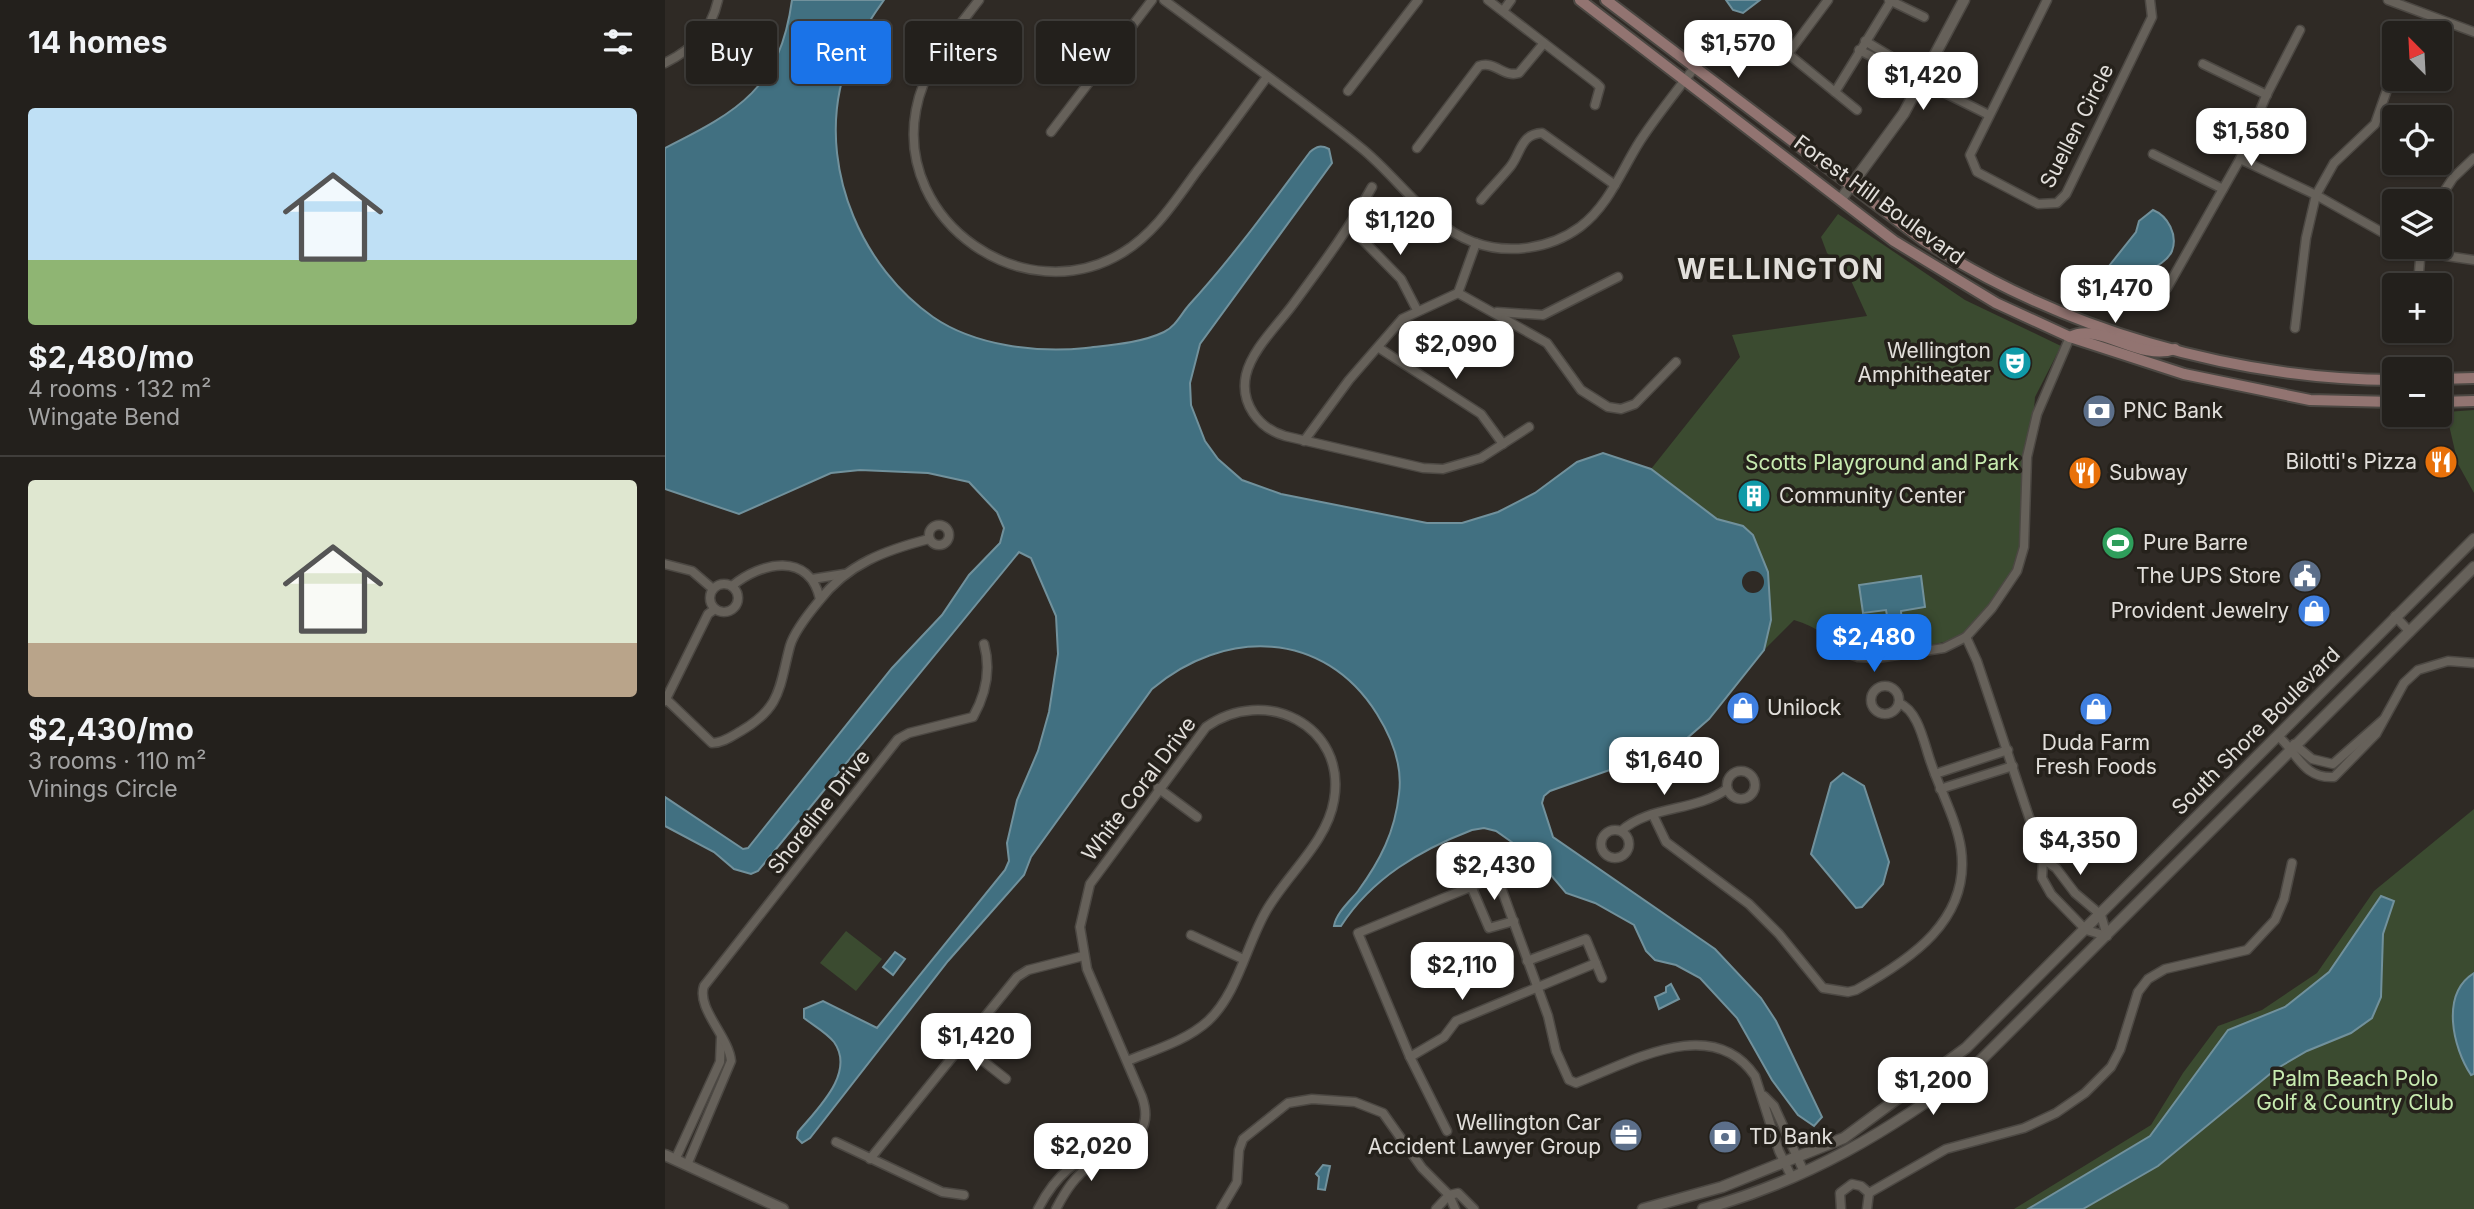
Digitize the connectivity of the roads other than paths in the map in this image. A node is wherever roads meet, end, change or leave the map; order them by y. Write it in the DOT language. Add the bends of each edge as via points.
graph roads {
  1 [pos="718,0"];
  2 [pos="979,0"];
  3 [pos="1152,0"];
  4 [pos="1164,0"];
  5 [pos="1418,0"];
  6 [pos="1511,0"];
  7 [pos="1580,0"];
  8 [pos="1606,0"];
  9 [pos="1828,0"];
  10 [pos="1890,0"];
  11 [pos="1964,0"];
  12 [pos="2047,0"];
  13 [pos="2150,0"];
  14 [pos="2388,0"];
  15 [pos="1491,1"];
  16 [pos="1503,11"];
  17 [pos="1924,17"];
  18 [pos="2300,30"];
  19 [pos="1760,31"];
  20 [pos="2474,32"];
  21 [pos="1865,41"];
  22 [pos="1544,43"];
  23 [pos="1859,50"];
  24 [pos="1787,55"];
  25 [pos="665,63"];
  26 [pos="2203,64"];
  27 [pos="1694,68"];
  28 [pos="1267,77"];
  29 [pos="1685,80"];
  30 [pos="1923,80"];
  31 [pos="1348,91"];
  32 [pos="2387,91"];
  33 [pos="1835,92"];
  34 [pos="2267,95"];
  35 [pos="1595,105"];
  36 [pos="1857,110"];
  37 [pos="1989,116"];
  38 [pos="1051,132"];
  39 [pos="1417,148"];
  40 [pos="2153,154"];
  41 [pos="2240,159"];
  42 [pos="2474,159"];
  43 [pos="1615,184"];
  44 [pos="1853,184"];
  45 [pos="1372,187"];
  46 [pos="2223,189"];
  47 [pos="2446,189"];
  48 [pos="2316,195"];
  49 [pos="1841,199"];
  50 [pos="1481,200"];
  51 [pos="1350,227"];
  52 [pos="2382,232"];
  53 [pos="1476,243"];
  54 [pos="2452,255"];
  55 [pos="2474,260"];
  56 [pos="1618,277"];
  57 [pos="2167,288"];
  58 [pos="1458,293"];
  59 [pos="1417,310"];
  60 [pos="1495,311"];
  61 [pos="2295,328"];
  62 [pos="2070,337"];
  63 [pos="1379,348"];
  64 [pos="2175,349"];
  65 [pos="1676,362"];
  66 [pos="2474,377"];
  67 [pos="2452,378"];
  68 [pos="2382,379"];
  69 [pos="2474,401"];
  70 [pos="2382,402"];
  71 [pos="2452,402"];
  72 [pos="1529,427"];
  73 [pos="1304,441"];
  74 [pos="1503,444"];
  75 [pos="929,539"];
  76 [pos="2474,539"];
  77 [pos="665,564"];
  78 [pos="2474,567"];
  79 [pos="848,573"];
  80 [pos="813,579"];
  81 [pos="732,586"];
  82 [pos="713,589"];
  83 [pos="820,599"];
  84 [pos="715,609"];
  85 [pos="2395,617"];
  86 [pos="2410,632"];
  87 [pos="1966,637"];
  88 [pos="1825,640"];
  89 [pos="984,644"];
  90 [pos="2474,663"];
  91 [pos="665,700"];
  92 [pos="1899,703"];
  93 [pos="2383,720"];
  94 [pos="2281,738"];
  95 [pos="2298,745"];
  96 [pos="2008,750"];
  97 [pos="2290,753"];
  98 [pos="1959,766"];
  99 [pos="2014,766"];
  100 [pos="1935,774"];
  101 [pos="1965,781"];
  102 [pos="1158,788"];
  103 [pos="1727,789"];
  104 [pos="1940,789"];
  105 [pos="1653,815"];
  106 [pos="1197,817"];
  107 [pos="1621,831"];
  108 [pos="2043,859"];
  109 [pos="2292,863"];
  110 [pos="1471,886"];
  111 [pos="2101,915"];
  112 [pos="1514,921"];
  113 [pos="2086,930"];
  114 [pos="1191,935"];
  115 [pos="2107,936"];
  116 [pos="1083,956"];
  117 [pos="1243,959"];
  118 [pos="1527,961"];
  119 [pos="1596,963"];
  120 [pos="1602,978"];
  121 [pos="1537,987"];
  122 [pos="721,1035"];
  123 [pos="963,1045"];
  124 [pos="1409,1057"];
  125 [pos="1127,1061"];
  126 [pos="1006,1079"];
  127 [pos="1764,1096"];
  128 [pos="1447,1132"];
  129 [pos="836,1142"];
  130 [pos="1118,1149"];
  131 [pos="670,1157"];
  132 [pos="1797,1157"];
  133 [pos="870,1159"];
  134 [pos="1784,1162"];
  135 [pos="687,1165"];
  136 [pos="1804,1172"];
  137 [pos="1792,1178"];
  138 [pos="1869,1193"];
  139 [pos="964,1195"];
  140 [pos="1449,1195"];
  141 [pos="783,1209"];
  142 [pos="1038,1209"];
  143 [pos="1056,1209"];
  144 [pos="1221,1209"];
  145 [pos="1436,1209"];
  146 [pos="1455,1209"];
  147 [pos="1474,1209"];
  148 [pos="1643,1209"];
  149 [pos="1703,1209"];
  150 [pos="1840,1209"];
  151 [pos="1867,1209"];
  1 -- 25 [label="street" via="703,35"];
  2 -- 28 [label="street" via="923,82 914,131 917,162 935,207 959,235 990,257 1025,269 1074,270 1136,244 1160,221"];
  3 -- 38 [label="street"];
  4 -- 28 [label="street"];
  5 -- 31 [label="street"];
  6 -- 16 [label="street"];
  7 -- 29 [label="main road, Forest Hill Boulevard"];
  8 -- 27 [label="main road, Forest Hill Boulevard"];
  9 -- 24 [label="street"];
  10 -- 17 [label="street"];
  10 -- 21 [label="street"];
  11 -- 30 [label="street"];
  12 -- 37 [label="street, Suellen Circle"];
  13 -- 37 [label="street, Suellen Circle" via="2152,17 2066,194 2057,203 2038,204 1973,167 1972,149"];
  14 -- 20 [label="street"];
  15 -- 16 [label="street"];
  16 -- 22 [label="street"];
  18 -- 34 [label="street"];
  19 -- 24 [label="street"];
  21 -- 23 [label="street"];
  21 -- 30 [label="street"];
  22 -- 35 [label="street" via="1600,87"];
  22 -- 39 [label="street" via="1519,73 1479,66"];
  23 -- 30 [label="street"];
  23 -- 33 [label="street"];
  24 -- 33 [label="street"];
  26 -- 34 [label="street"];
  27 -- 29 [label="street"];
  27 -- 44 [label="main road, Forest Hill Boulevard"];
  28 -- 53 [label="street" via="1360,147 1437,222"];
  29 -- 43 [label="street"];
  29 -- 49 [label="main road, Forest Hill Boulevard"];
  30 -- 37 [label="street"];
  30 -- 44 [label="street" via="1884,145"];
  32 -- 48 [label="street" via="2375,124 2334,163"];
  33 -- 36 [label="street"];
  34 -- 41 [label="street"];
  40 -- 46 [label="street"];
  41 -- 46 [label="street"];
  41 -- 48 [label="street"];
  42 -- 47 [label="street"];
  43 -- 50 [label="street" via="1542,133 1526,139 1511,166"];
  43 -- 53 [label="street" via="1589,220 1550,243 1513,249"];
  44 -- 49 [label="street"];
  44 -- 64 [label="main road, Forest Hill Boulevard" via="1893,219 1964,265 2060,312"];
  45 -- 51 [label="street"];
  46 -- 57 [label="street"];
  48 -- 52 [label="street"];
  48 -- 61 [label="street"];
  49 -- 62 [label="main road, Forest Hill Boulevard" via="1894,241 1957,281"];
  51 -- 59 [label="street" via="1401,279"];
  51 -- 73 [label="street" via="1247,373 1246,398 1258,420 1273,432"];
  53 -- 58 [label="street"];
  54 -- 55 [label="street"];
  56 -- 60 [label="street" via="1542,315"];
  58 -- 59 [label="street"];
  58 -- 60 [label="street"];
  59 -- 63 [label="street" via="1402,319"];
  60 -- 65 [label="street" via="1547,343 1581,390 1608,407 1635,404"];
  62 -- 64 [label="main road" via="2091,333 2148,351"];
  62 -- 70 [label="main road, Forest Hill Boulevard" via="2233,386 2310,400"];
  62 -- 87 [label="street" via="2037,414 2027,457 2024,547 2017,571"];
  63 -- 73 [label="street"];
  63 -- 74 [label="street" via="1481,414"];
  64 -- 68 [label="main road, Forest Hill Boulevard" via="2288,372"];
  66 -- 67 [label="main road"];
  69 -- 71 [label="main road"];
  72 -- 74 [label="street"];
  73 -- 74 [label="street" via="1436,469 1469,463"];
  75 -- 79 [label="street" via="886,550"];
  76 -- 85 [label="street, South Shore Boulevard"];
  77 -- 82 [label="street" via="692,572"];
  78 -- 86 [label="street, South Shore Boulevard"];
  79 -- 80 [label="street"];
  79 -- 83 [label="street"];
  80 -- 81 [label="street" via="803,571 769,566 748,573"];
  80 -- 83 [label="street"];
  81 -- 82 [label="street"];
  81 -- 84 [label="street" via="737,594 735,606 723,612"];
  82 -- 84 [label="street" via="709,597"];
  83 -- 91 [label="street" via="790,644 776,699 753,724 712,743"];
  84 -- 91 [label="street" via="708,614"];
  85 -- 86 [label="street"];
  85 -- 94 [label="street, South Shore Boulevard"];
  86 -- 95 [label="street, South Shore Boulevard"];
  87 -- 88 [label="street" via="1944,648 1877,658 1858,657"];
  87 -- 96 [label="street"];
  89 -- 122 [label="street, Shoreline Drive" via="990,664 973,717 898,739 703,986 702,997"];
  90 -- 93 [label="street" via="2448,661 2418,670 2404,682"];
  92 -- 100 [label="street" via="1912,712"];
  93 -- 95 [label="street" via="2333,764 2312,759"];
  93 -- 97 [label="street" via="2377,734 2334,777 2321,778"];
  94 -- 95 [label="street"];
  94 -- 97 [label="street"];
  94 -- 111 [label="street, South Shore Boulevard"];
  95 -- 97 [label="street, South Shore Boulevard"];
  96 -- 98 [label="street"];
  96 -- 99 [label="street"];
  97 -- 115 [label="street, South Shore Boulevard"];
  98 -- 100 [label="street"];
  98 -- 101 [label="street"];
  99 -- 101 [label="street"];
  99 -- 108 [label="street"];
  100 -- 104 [label="street"];
  101 -- 104 [label="street"];
  102 -- 106 [label="street"];
  102 -- 116 [label="street, White Coral Drive" via="1090,884 1080,927"];
  102 -- 117 [label="street, White Coral Drive" via="1206,727 1239,710 1264,708 1288,715 1309,728 1326,750 1335,780 1332,810 1321,833 1274,896"];
  103 -- 105 [label="street" via="1691,807"];
  104 -- 105 [label="street" via="1961,848 1956,901 1945,924 1917,949 1877,979 1848,992 1823,988 1749,904 1665,842"];
  105 -- 107 [label="street"];
  108 -- 111 [label="street"];
  108 -- 113 [label="street" via="2046,886"];
  109 -- 138 [label="street" via="2275,920 2247,950 2165,969 2148,979 2138,992 2111,1067 2085,1093 2024,1128 1946,1149"];
  110 -- 112 [label="street" via="1489,928"];
  110 -- 112 [label="street" via="1498,877"];
  110 -- 124 [label="street" via="1358,933"];
  111 -- 113 [label="street, South Shore Boulevard"];
  111 -- 115 [label="street"];
  112 -- 118 [label="street"];
  113 -- 115 [label="street"];
  113 -- 132 [label="street, South Shore Boulevard" via="1966,1048 1844,1138"];
  114 -- 117 [label="street"];
  115 -- 136 [label="street, South Shore Boulevard" via="1961,1078 1880,1134"];
  116 -- 123 [label="street" via="1022,973"];
  116 -- 125 [label="street, White Coral Drive"];
  117 -- 125 [label="street, White Coral Drive" via="1226,998 1206,1023"];
  118 -- 119 [label="street" via="1586,939"];
  118 -- 121 [label="street"];
  119 -- 120 [label="street"];
  119 -- 121 [label="street"];
  121 -- 124 [label="street" via="1456,1021 1444,1037"];
  121 -- 127 [label="street" via="1569,1080 1576,1083 1672,1047 1705,1044 1749,1066"];
  122 -- 131 [label="street" via="720,1062"];
  122 -- 135 [label="street, Shoreline Drive" via="730,1055 729,1070"];
  123 -- 126 [label="street"];
  123 -- 133 [label="street"];
  124 -- 128 [label="street"];
  125 -- 130 [label="street, White Coral Drive" via="1145,1116 1139,1134"];
  127 -- 132 [label="street" via="1774,1106"];
  127 -- 134 [label="street"];
  129 -- 133 [label="street"];
  130 -- 142 [label="street" via="1090,1153 1067,1168"];
  130 -- 143 [label="street, White Coral Drive" via="1069,1184"];
  131 -- 135 [label="street"];
  132 -- 134 [label="street, South Shore Boulevard"];
  132 -- 136 [label="street"];
  133 -- 139 [label="street" via="942,1192"];
  134 -- 137 [label="street"];
  134 -- 148 [label="street, South Shore Boulevard" via="1721,1187"];
  135 -- 141 [label="street"];
  136 -- 137 [label="street, South Shore Boulevard"];
  137 -- 149 [label="street, South Shore Boulevard"];
  138 -- 150 [label="street" via="1861,1185 1847,1186 1838,1198"];
  138 -- 151 [label="street"];
  140 -- 144 [label="street" via="1422,1168 1383,1113 1355,1102 1312,1099 1288,1103 1243,1139 1237,1182"];
  140 -- 145 [label="street"];
  140 -- 146 [label="street"];
  140 -- 147 [label="street" via="1458,1193"];
}
